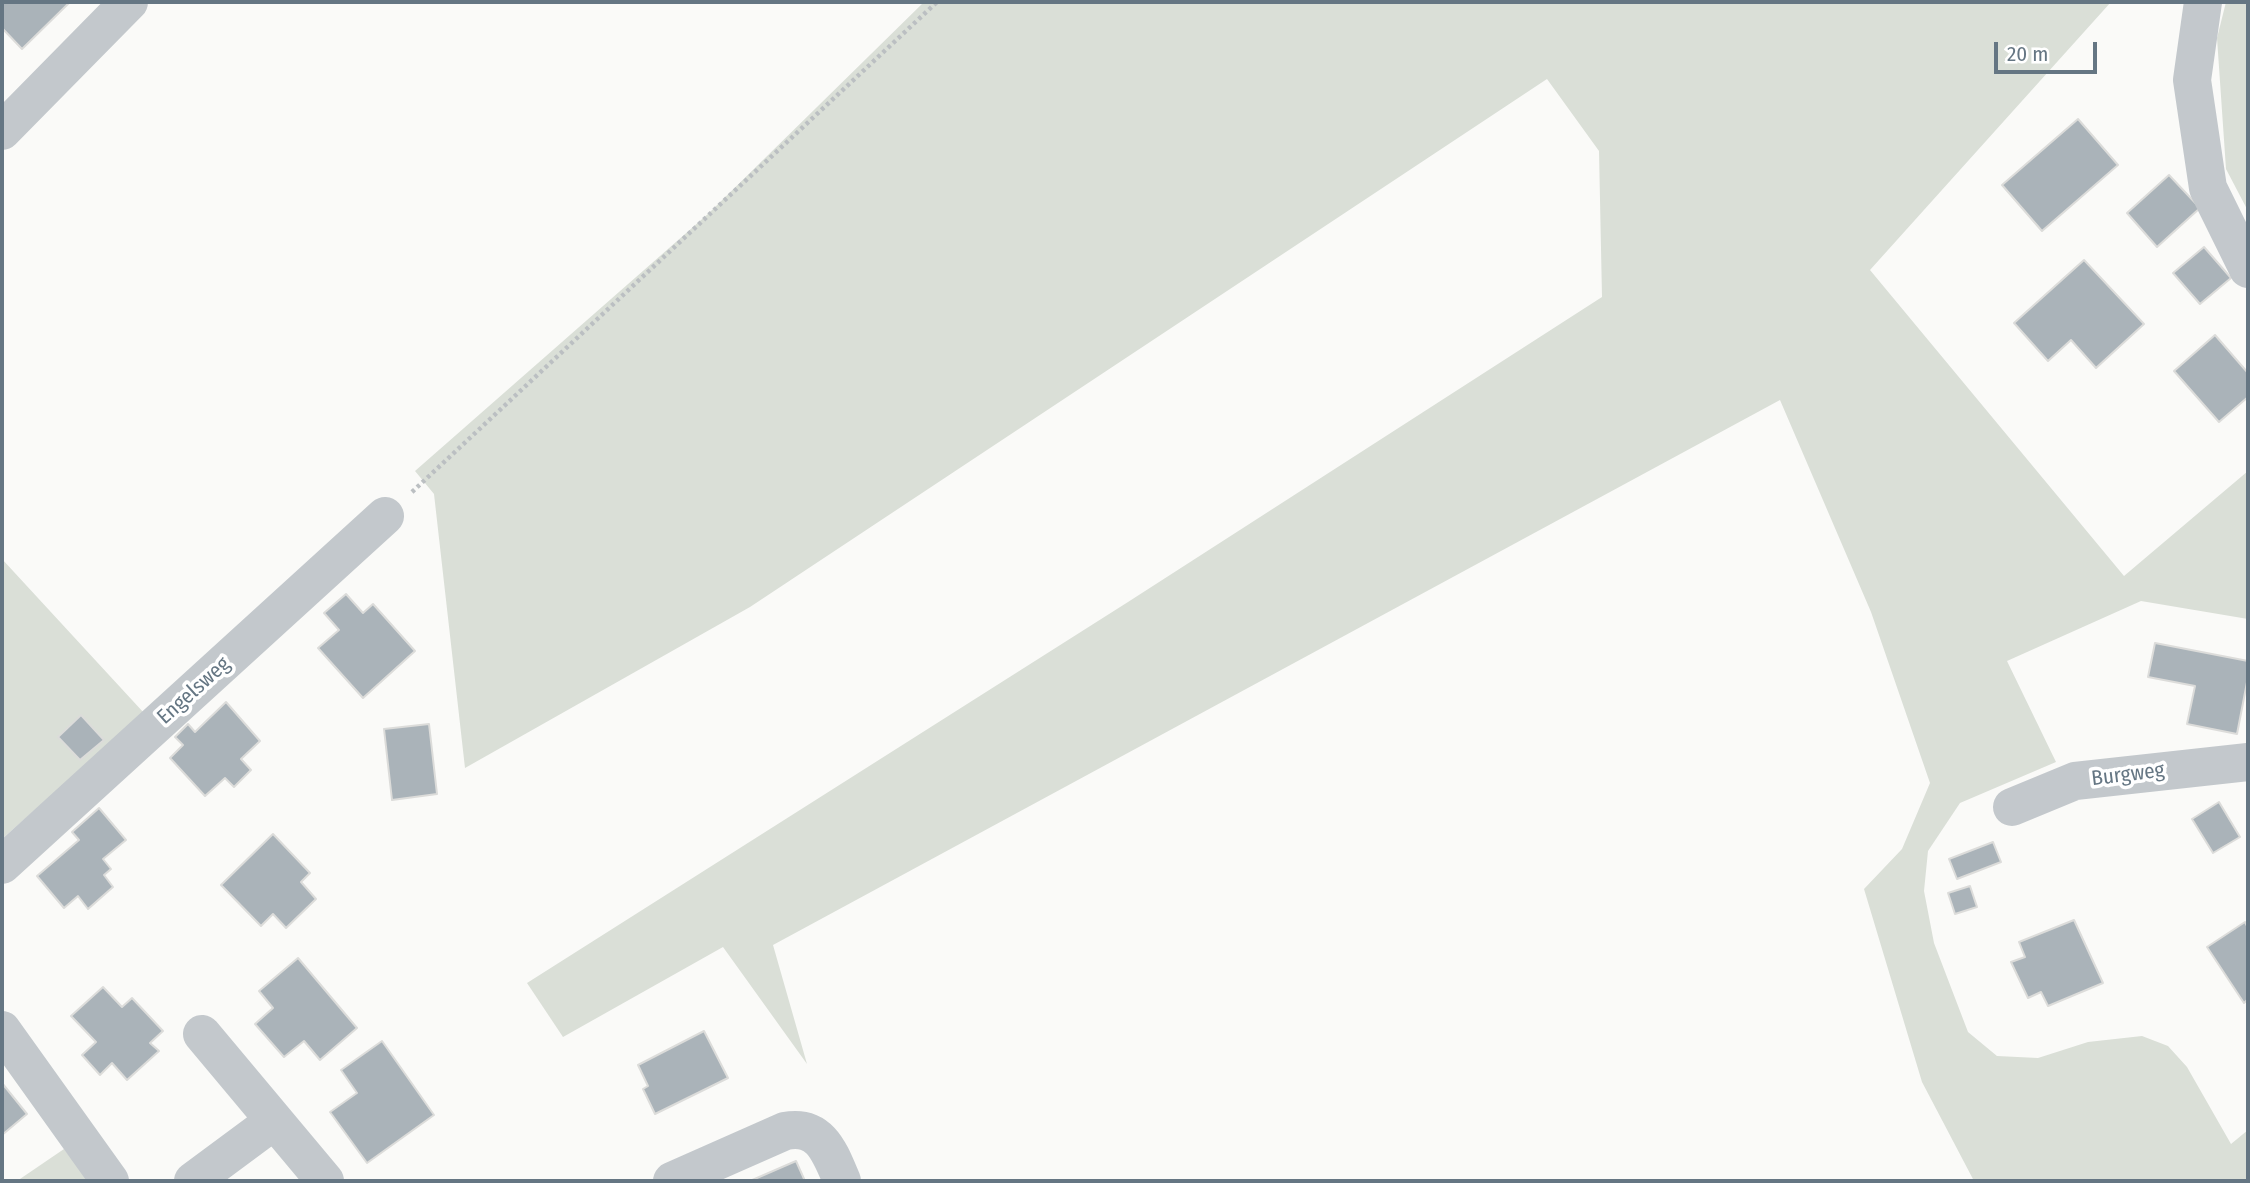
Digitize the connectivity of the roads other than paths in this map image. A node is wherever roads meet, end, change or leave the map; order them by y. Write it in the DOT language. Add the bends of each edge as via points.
graph roads {
  1 [pos="129,2"];
  2 [pos="2203,2"];
  3 [pos="2,131"];
  4 [pos="2248,269"];
  5 [pos="386,516"];
  6 [pos="2248,762"];
  7 [pos="2012,807"];
  8 [pos="2,865"];
  9 [pos="2,1030"];
  10 [pos="202,1034"];
  11 [pos="274,1121"];
  12 [pos="110,1181"];
  13 [pos="193,1181"];
  14 [pos="325,1181"];
  15 [pos="672,1181"];
  16 [pos="842,1181"];
  1 -- 3 [label="street"];
  2 -- 4 [label="street" via="2192,80 2208,188"];
  5 -- 8 [label="street, Engelsweg"];
  6 -- 7 [label="street, Burgweg" via="2075,781"];
  9 -- 12 [label="street"];
  10 -- 11 [label="street"];
  11 -- 13 [label="street"];
  11 -- 14 [label="street"];
  15 -- 16 [label="street" via="797,1129 809,1131 827,1148"];
}
